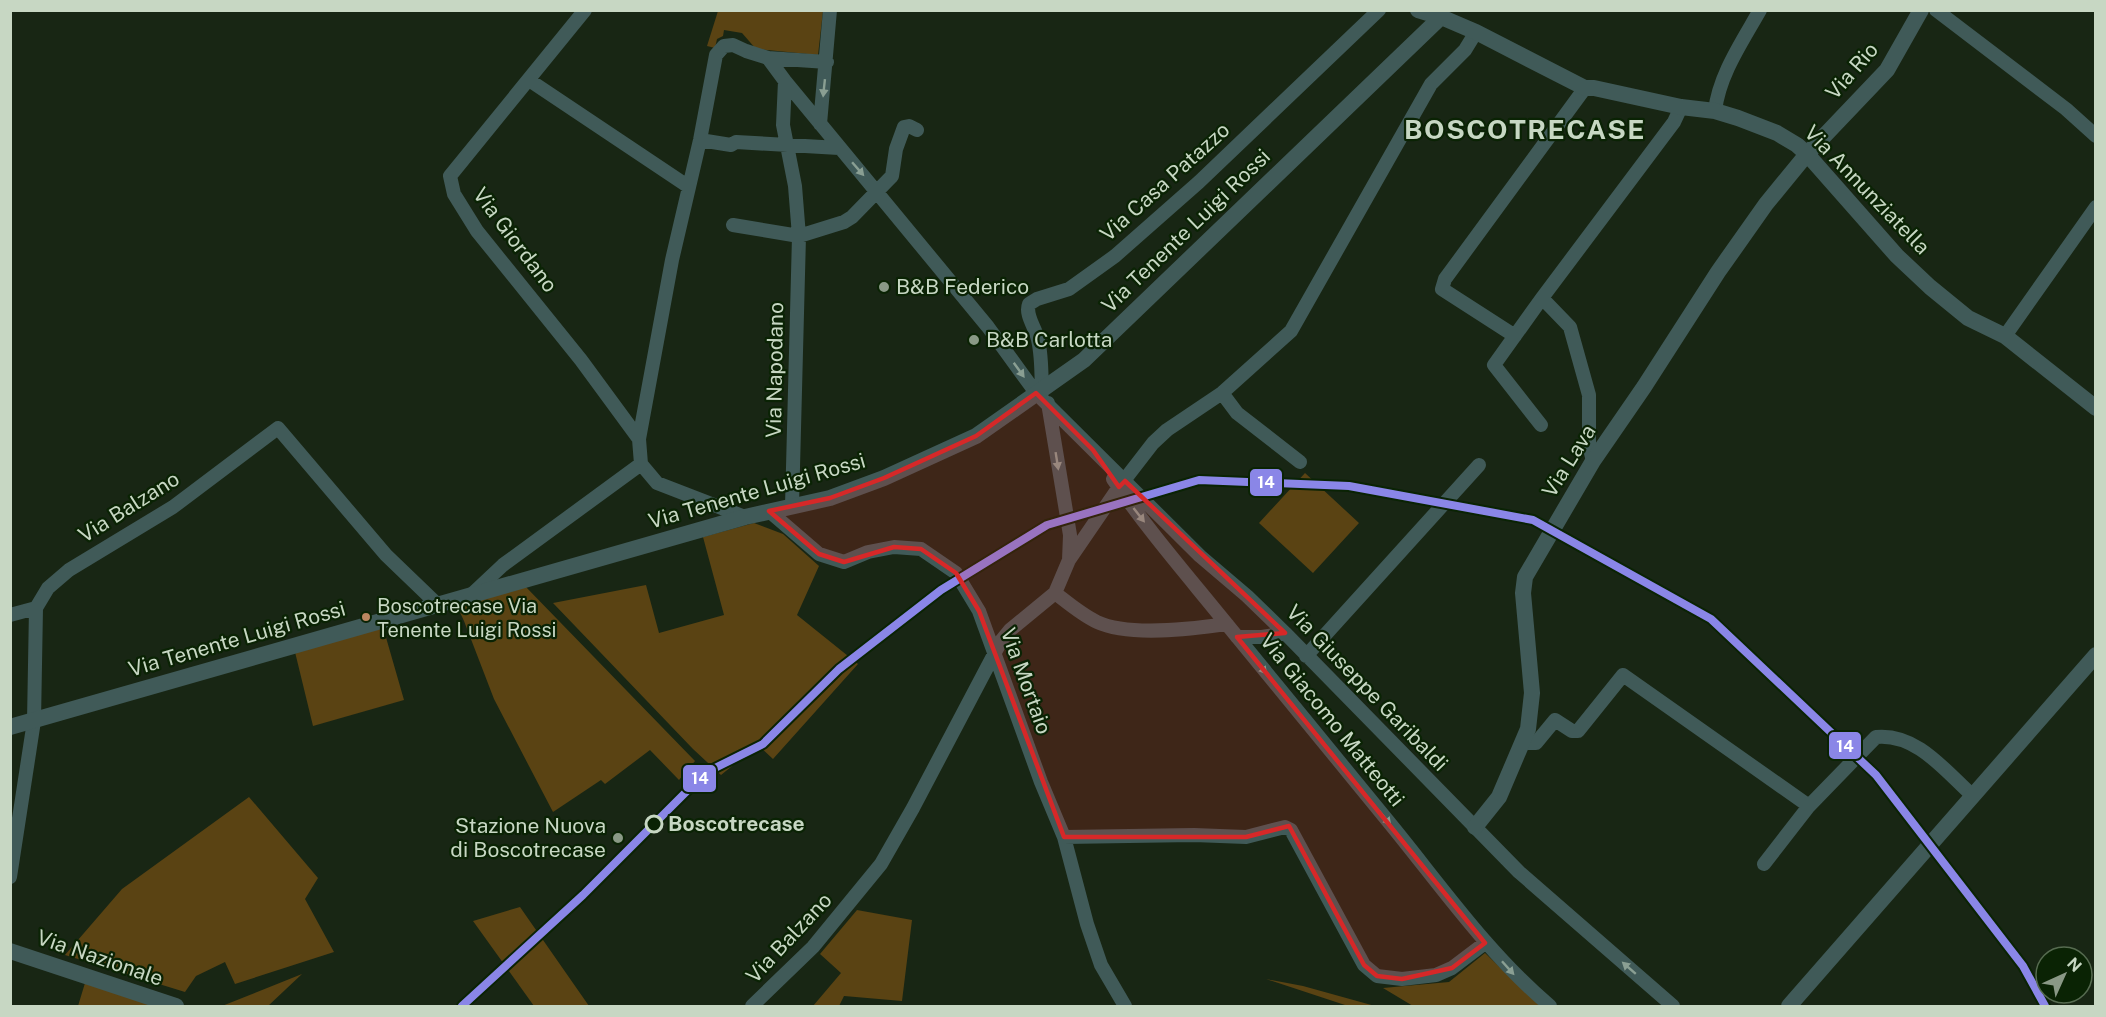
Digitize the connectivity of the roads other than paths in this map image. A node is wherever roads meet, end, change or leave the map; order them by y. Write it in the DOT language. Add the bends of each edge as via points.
graph roads {
  1 [pos="585,10"];
  2 [pos="830,10"];
  3 [pos="1379,10"];
  4 [pos="1418,10"];
  5 [pos="1760,10"];
  6 [pos="1921,10"];
  7 [pos="1936,10"];
  8 [pos="1441,17"];
  9 [pos="1476,32"];
  10 [pos="768,58"];
  11 [pos="827,63"];
  12 [pos="529,80"];
  13 [pos="784,81"];
  14 [pos="1585,88"];
  15 [pos="1681,107"];
  16 [pos="1715,111"];
  17 [pos="820,124"];
  18 [pos="917,130"];
  19 [pos="2096,136"];
  20 [pos="700,140"];
  21 [pos="786,145"];
  22 [pos="839,148"];
  23 [pos="1807,154"];
  24 [pos="689,187"];
  25 [pos="878,192"];
  26 [pos="2096,207"];
  27 [pos="734,225"];
  28 [pos="799,236"];
  29 [pos="1542,298"];
  30 [pos="1515,336"];
  31 [pos="2005,336"];
  32 [pos="1222,393"];
  33 [pos="1042,395"];
  34 [pos="2096,408"];
  35 [pos="1541,425"];
  36 [pos="639,439"];
  37 [pos="1593,461"];
  38 [pos="1300,462"];
  39 [pos="641,464"];
  40 [pos="1479,465"];
  41 [pos="1122,484"];
  42 [pos="792,506"];
  43 [pos="769,511"];
  44 [pos="745,517"];
  45 [pos="1069,560"];
  46 [pos="1055,593"];
  47 [pos="470,596"];
  48 [pos="438,605"];
  49 [pos="36,608"];
  50 [pos="10,615"];
  51 [pos="1227,624"];
  52 [pos="1285,633"];
  53 [pos="1237,637"];
  54 [pos="994,655"];
  55 [pos="2096,655"];
  56 [pos="1306,656"];
  57 [pos="34,720"];
  58 [pos="10,727"];
  59 [pos="1523,743"];
  60 [pos="1973,796"];
  61 [pos="1809,806"];
  62 [pos="1475,827"];
  63 [pos="1064,837"];
  64 [pos="1764,864"];
  65 [pos="10,877"];
  66 [pos="1485,943"];
  67 [pos="10,951"];
  68 [pos="176,1006"];
  69 [pos="752,1006"];
  70 [pos="1125,1006"];
  71 [pos="1550,1006"];
  72 [pos="1673,1006"];
  73 [pos="1789,1006"];
  1 -- 12 [label="street, Via Giordano"];
  2 -- 11 [label="street"];
  3 -- 33 [label="street, Via Casa Patazzo" via="1199,183 1115,256 1069,289 1029,304 1040,353"];
  4 -- 8 [label="street, Via Annunziatella"];
  5 -- 16 [label="street" via="1726,71"];
  6 -- 23 [label="street, Via Rio" via="1887,70"];
  7 -- 19 [label="street"];
  8 -- 9 [label="street, Via Annunziatella"];
  8 -- 33 [label="street, Via Tenente Luigi Rossi" via="1084,360"];
  9 -- 14 [label="street, Via Annunziatella"];
  9 -- 32 [label="street" via="1465,50 1431,84 1291,331"];
  10 -- 11 [label="street"];
  10 -- 13 [label="street"];
  10 -- 20 [label="street" via="733,45 724,46 716,55"];
  11 -- 17 [label="street, one-way"];
  12 -- 24 [label="street"];
  12 -- 36 [label="street, Via Giordano" via="450,176 454,194 477,231"];
  13 -- 17 [label="street"];
  13 -- 21 [label="street, Via Napodano"];
  14 -- 15 [label="street, Via Annunziatella"];
  14 -- 30 [label="street" via="1445,279 1442,290"];
  15 -- 16 [label="street, Via Annunziatella"];
  15 -- 29 [label="street" via="1674,122"];
  16 -- 23 [label="street, Via Annunziatella" via="1777,133"];
  17 -- 22 [label="street"];
  18 -- 25 [label="street" via="904,127 892,176"];
  20 -- 21 [label="street" via="732,145"];
  20 -- 24 [label="street"];
  21 -- 22 [label="street"];
  21 -- 28 [label="street, Via Napodano" via="795,186"];
  22 -- 25 [label="street, one-way"];
  23 -- 31 [label="street, Via Annunziatella" via="1897,256 1930,287 1968,318"];
  23 -- 37 [label="street, Via Lava" via="1718,272"];
  24 -- 36 [label="street"];
  25 -- 28 [label="street" via="844,222"];
  25 -- 33 [label="street, one-way"];
  26 -- 31 [label="street"];
  27 -- 28 [label="street"];
  28 -- 42 [label="street, Via Napodano"];
  29 -- 30 [label="street"];
  29 -- 37 [label="street" via="1570,327 1589,395 1589,445"];
  30 -- 35 [label="street" via="1494,365"];
  31 -- 34 [label="street, Via Annunziatella"];
  32 -- 38 [label="street" via="1237,413"];
  32 -- 41 [label="street" via="1167,430"];
  33 -- 41 [label="street, Via Giacomo Matteotti"];
  33 -- 42 [label="street, Via Tenente Luigi Rossi" via="975,436 884,478 830,498"];
  33 -- 45 [label="street, one-way" via="1070,535"];
  36 -- 39 [label="street"];
  37 -- 59 [label="street, Via Lava" via="1525,577 1532,693"];
  39 -- 44 [label="street" via="657,483"];
  39 -- 47 [label="street" via="503,565"];
  40 -- 56 [label="street"];
  41 -- 45 [label="street"];
  41 -- 51 [label="street, Via Giacomo Matteotti, one-way"];
  41 -- 52 [label="street, Via Giuseppe Garibaldi"];
  42 -- 43 [label="street, Via Tenente Luigi Rossi"];
  43 -- 44 [label="street, Via Tenente Luigi Rossi"];
  43 -- 54 [label="street, Via Mortaio" via="819,554 844,562 894,547 921,549 956,573 979,611"];
  44 -- 47 [label="street, Via Tenente Luigi Rossi"];
  45 -- 46 [label="street"];
  46 -- 51 [label="street" via="1096,622 1114,628 1179,630"];
  46 -- 54 [label="street, Via Balzano" via="1010,630"];
  47 -- 48 [label="street, Via Tenente Luigi Rossi"];
  48 -- 49 [label="street, Via Balzano" via="387,555 278,428 174,507 69,570 48,588"];
  48 -- 57 [label="street, Via Tenente Luigi Rossi"];
  49 -- 50 [label="street"];
  49 -- 57 [label="street"];
  51 -- 53 [label="street, Via Giacomo Matteotti"];
  52 -- 53 [label="street"];
  52 -- 56 [label="street, Via Giuseppe Garibaldi"];
  53 -- 66 [label="street, Via Giacomo Matteotti, one-way"];
  54 -- 63 [label="street, Via Mortaio"];
  54 -- 69 [label="street, Via Balzano" via="881,864 813,947"];
  55 -- 60 [label="street"];
  56 -- 62 [label="street, Via Giuseppe Garibaldi"];
  57 -- 58 [label="street, Via Tenente Luigi Rossi"];
  57 -- 65 [label="street"];
  59 -- 61 [label="street" via="1536,743 1556,720 1578,731 1623,675"];
  59 -- 62 [label="street, Via Lava" via="1499,797"];
  60 -- 61 [label="street" via="1920,747 1889,736 1876,737"];
  60 -- 73 [label="street"];
  61 -- 64 [label="street"];
  72 -- 62 [label="street, Via Giuseppe Garibaldi, one-way" via="1518,872"];
  63 -- 66 [label="street" via="1246,837 1285,827 1291,830 1364,965 1377,976 1402,979 1436,975"];
  63 -- 70 [label="street, Via Mortaio" via="1101,965"];
  66 -- 71 [label="street, Via Giacomo Matteotti, one-way"];
  67 -- 68 [label="street, Via Nazionale"];
}
